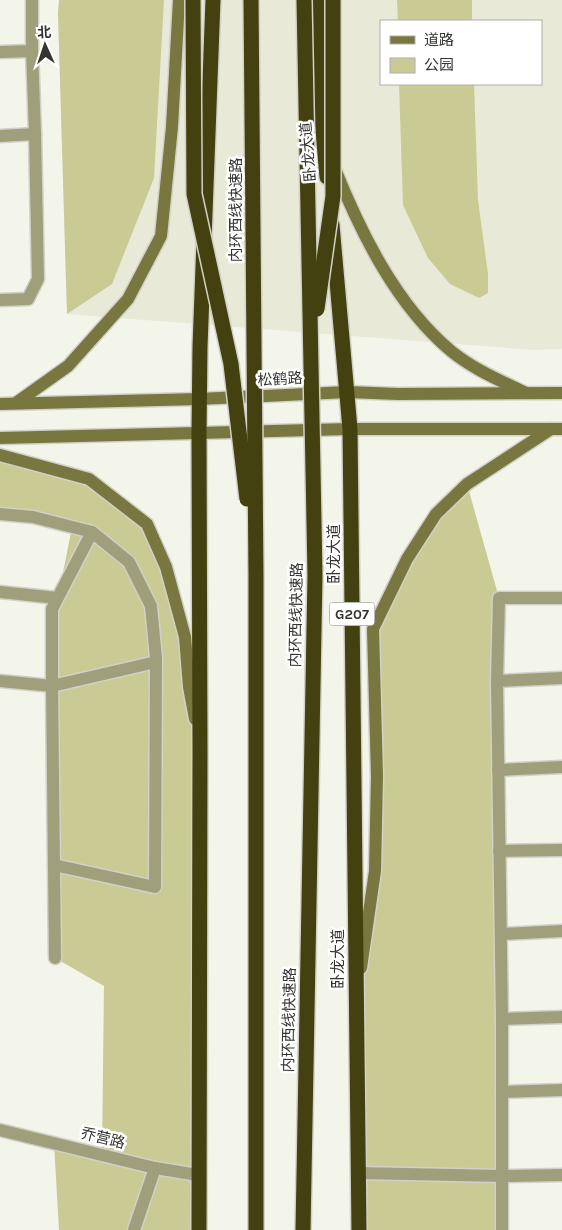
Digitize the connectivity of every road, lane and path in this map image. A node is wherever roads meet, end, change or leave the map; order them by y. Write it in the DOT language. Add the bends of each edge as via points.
graph roads {
  1 [pos="32,0"];
  2 [pos="179,0"];
  3 [pos="192,0"];
  4 [pos="213,0"];
  5 [pos="252,0"];
  6 [pos="304,0"];
  7 [pos="318,0"];
  8 [pos="333,0"];
  9 [pos="32,51"];
  10 [pos="0,52"];
  11 [pos="319,84"];
  12 [pos="35,134"];
  13 [pos="0,136"];
  14 [pos="0,300"];
  15 [pos="348,392"];
  16 [pos="526,393"];
  17 [pos="562,393"];
  18 [pos="199,398"];
  19 [pos="16,403"];
  20 [pos="0,404"];
  21 [pos="350,429"];
  22 [pos="557,429"];
  23 [pos="199,433"];
  24 [pos="0,438"];
  25 [pos="0,455"];
  26 [pos="0,514"];
  27 [pos="92,532"];
  28 [pos="315,570"];
  29 [pos="256,576"];
  30 [pos="0,592"];
  31 [pos="58,598"];
  32 [pos="562,598"];
  33 [pos="156,662"];
  34 [pos="562,678"];
  35 [pos="0,681"];
  36 [pos="498,681"];
  37 [pos="52,686"];
  38 [pos="200,749"];
  39 [pos="562,767"];
  40 [pos="498,770"];
  41 [pos="562,850"];
  42 [pos="499,851"];
  43 [pos="54,865"];
  44 [pos="562,931"];
  45 [pos="500,934"];
  46 [pos="55,958"];
  47 [pos="356,1002"];
  48 [pos="562,1017"];
  49 [pos="502,1019"];
  50 [pos="562,1090"];
  51 [pos="502,1092"];
  52 [pos="0,1130"];
  53 [pos="155,1168"];
  54 [pos="358,1172"];
  55 [pos="198,1175"];
  56 [pos="562,1175"];
  57 [pos="502,1176"];
  58 [pos="134,1230"];
  59 [pos="199,1230"];
  60 [pos="256,1230"];
  61 [pos="303,1230"];
  62 [pos="359,1230"];
  63 [pos="502,1230"];
  1 -- 9 [label="street"];
  2 -- 19 [label="main road" via="172,127 161,236 128,299 68,366"];
  3 -- 29 [label="highway, bridge" via="194,194 231,364"];
  4 -- 18 [label="highway"];
  5 -- 29 [label="highway, 内环西线快速路, bridge"];
  6 -- 28 [label="highway, 内环西线快速路, bridge"];
  7 -- 11 [label="highway, 卧龙大道 / G207"];
  8 -- 28 [label="highway, bridge" via="333,196 309,366"];
  9 -- 10 [label="street"];
  9 -- 12 [label="street"];
  11 -- 15 [label="highway, 卧龙大道 / G207"];
  11 -- 16 [label="main road" via="323,140 359,224 401,298 427,329 452,351 478,370"];
  12 -- 13 [label="street"];
  12 -- 14 [label="street" via="38,279 28,299"];
  15 -- 16 [label="main road, 松鹤路"];
  15 -- 18 [label="main road, 松鹤路"];
  15 -- 21 [label="highway, 卧龙大道 / G207"];
  16 -- 17 [label="main road, 松鹤路"];
  18 -- 19 [label="main road, 松鹤路"];
  18 -- 23 [label="highway"];
  19 -- 20 [label="main road, 松鹤路"];
  21 -- 22 [label="main road"];
  21 -- 23 [label="main road"];
  21 -- 47 [label="highway, 卧龙大道 / G207"];
  22 -- 47 [label="main road" via="468,484 436,514 407,559 373,629 377,776 375,872"];
  23 -- 24 [label="main road"];
  23 -- 38 [label="highway"];
  25 -- 38 [label="main road" via="89,479 147,524 166,566 185,636 189,687"];
  26 -- 27 [label="street" via="32,517"];
  27 -- 31 [label="street"];
  27 -- 33 [label="street" via="129,562 151,606"];
  28 -- 61 [label="highway, 内环西线快速路, bridge"];
  29 -- 60 [label="highway, 内环西线快速路, bridge"];
  30 -- 31 [label="street"];
  31 -- 37 [label="street" via="52,609"];
  32 -- 36 [label="street" via="499,598"];
  33 -- 37 [label="street"];
  33 -- 43 [label="street" via="155,887"];
  34 -- 36 [label="street"];
  35 -- 37 [label="street"];
  36 -- 40 [label="street"];
  37 -- 43 [label="street"];
  38 -- 55 [label="highway"];
  39 -- 40 [label="street"];
  40 -- 42 [label="street"];
  41 -- 42 [label="street"];
  42 -- 45 [label="street"];
  43 -- 46 [label="street"];
  44 -- 45 [label="street"];
  45 -- 49 [label="street"];
  47 -- 54 [label="highway, 卧龙大道 / G207"];
  48 -- 49 [label="street"];
  49 -- 51 [label="street"];
  50 -- 51 [label="street"];
  51 -- 57 [label="street"];
  52 -- 53 [label="street, 乔营路"];
  53 -- 55 [label="street, 乔营路"];
  53 -- 58 [label="street"];
  54 -- 57 [label="street"];
  54 -- 62 [label="highway, 卧龙大道 / G207"];
  55 -- 59 [label="highway"];
  56 -- 57 [label="street"];
  57 -- 63 [label="street"];
}
